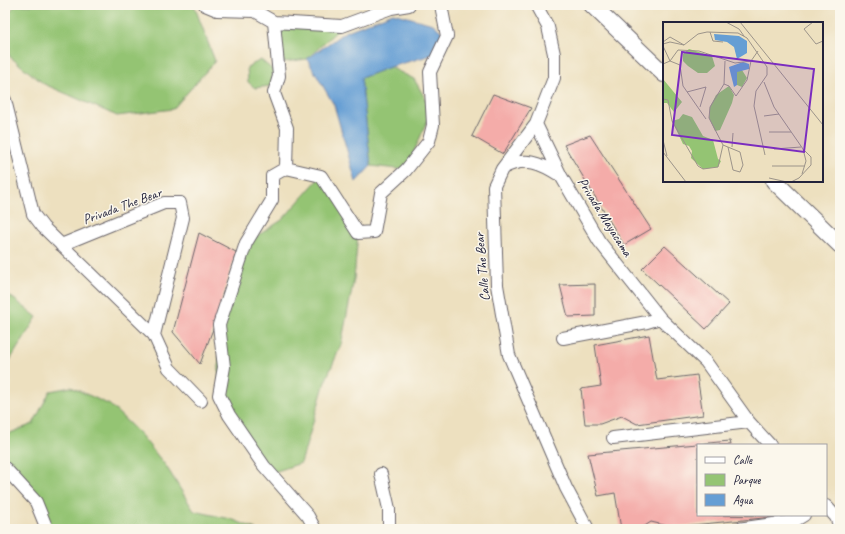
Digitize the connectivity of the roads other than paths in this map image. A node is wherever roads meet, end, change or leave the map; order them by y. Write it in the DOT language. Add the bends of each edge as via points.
graph roads {
  1 [pos="205,5"];
  2 [pos="409,5"];
  3 [pos="441,5"];
  4 [pos="536,5"];
  5 [pos="592,5"];
  6 [pos="274,22"];
  7 [pos="663,73"];
  8 [pos="5,100"];
  9 [pos="536,124"];
  10 [pos="286,168"];
  11 [pos="502,169"];
  12 [pos="562,176"];
  13 [pos="775,182"];
  14 [pos="61,245"];
  15 [pos="840,245"];
  16 [pos="660,318"];
  17 [pos="154,335"];
  18 [pos="563,338"];
  19 [pos="201,401"];
  20 [pos="749,422"];
  21 [pos="613,438"];
  22 [pos="769,444"];
  23 [pos="5,468"];
  24 [pos="381,474"];
  25 [pos="827,507"];
  26 [pos="802,516"];
  27 [pos="839,521"];
  28 [pos="47,529"];
  29 [pos="315,529"];
  30 [pos="389,529"];
  31 [pos="588,529"];
  32 [pos="738,529"];
  1 -- 6 [label="street" via="217,10 255,11"];
  2 -- 6 [label="street" via="391,8 342,26"];
  3 -- 10 [label="street" via="447,36 430,72 433,125 429,141 406,170 381,193 374,232 358,233 321,176"];
  4 -- 9 [label="street, Calle The Bear" via="548,27 554,54 554,78"];
  5 -- 7 [label="street"];
  6 -- 10 [label="street" via="279,76 274,93 287,128"];
  8 -- 14 [label="street" via="33,214 42,227"];
  9 -- 11 [label="street, Calle The Bear"];
  9 -- 12 [label="street, Privada Mayacama"];
  10 -- 29 [label="street" via="272,176 272,200 246,243 219,325 224,367 219,395 229,415 264,466 308,516"];
  11 -- 12 [label="street" via="514,162 530,161 543,164"];
  11 -- 31 [label="street, Calle The Bear" via="494,186 493,202 497,285 509,355 566,488"];
  12 -- 16 [label="street, Privada Mayacama" via="599,241"];
  13 -- 15 [label="street"];
  14 -- 17 [label="street"];
  14 -- 17 [label="street, Privada The Bear" via="164,203 180,203 183,218"];
  16 -- 18 [label="street"];
  16 -- 20 [label="street, Privada Mayacama" via="706,362"];
  17 -- 19 [label="street" via="169,368"];
  20 -- 21 [label="street"];
  20 -- 22 [label="street, Privada Mayacama"];
  23 -- 28 [label="street" via="36,502"];
  24 -- 30 [label="street" via="389,509"];
  25 -- 27 [label="street"];
  26 -- 32 [label="street" via="794,521"];
}
